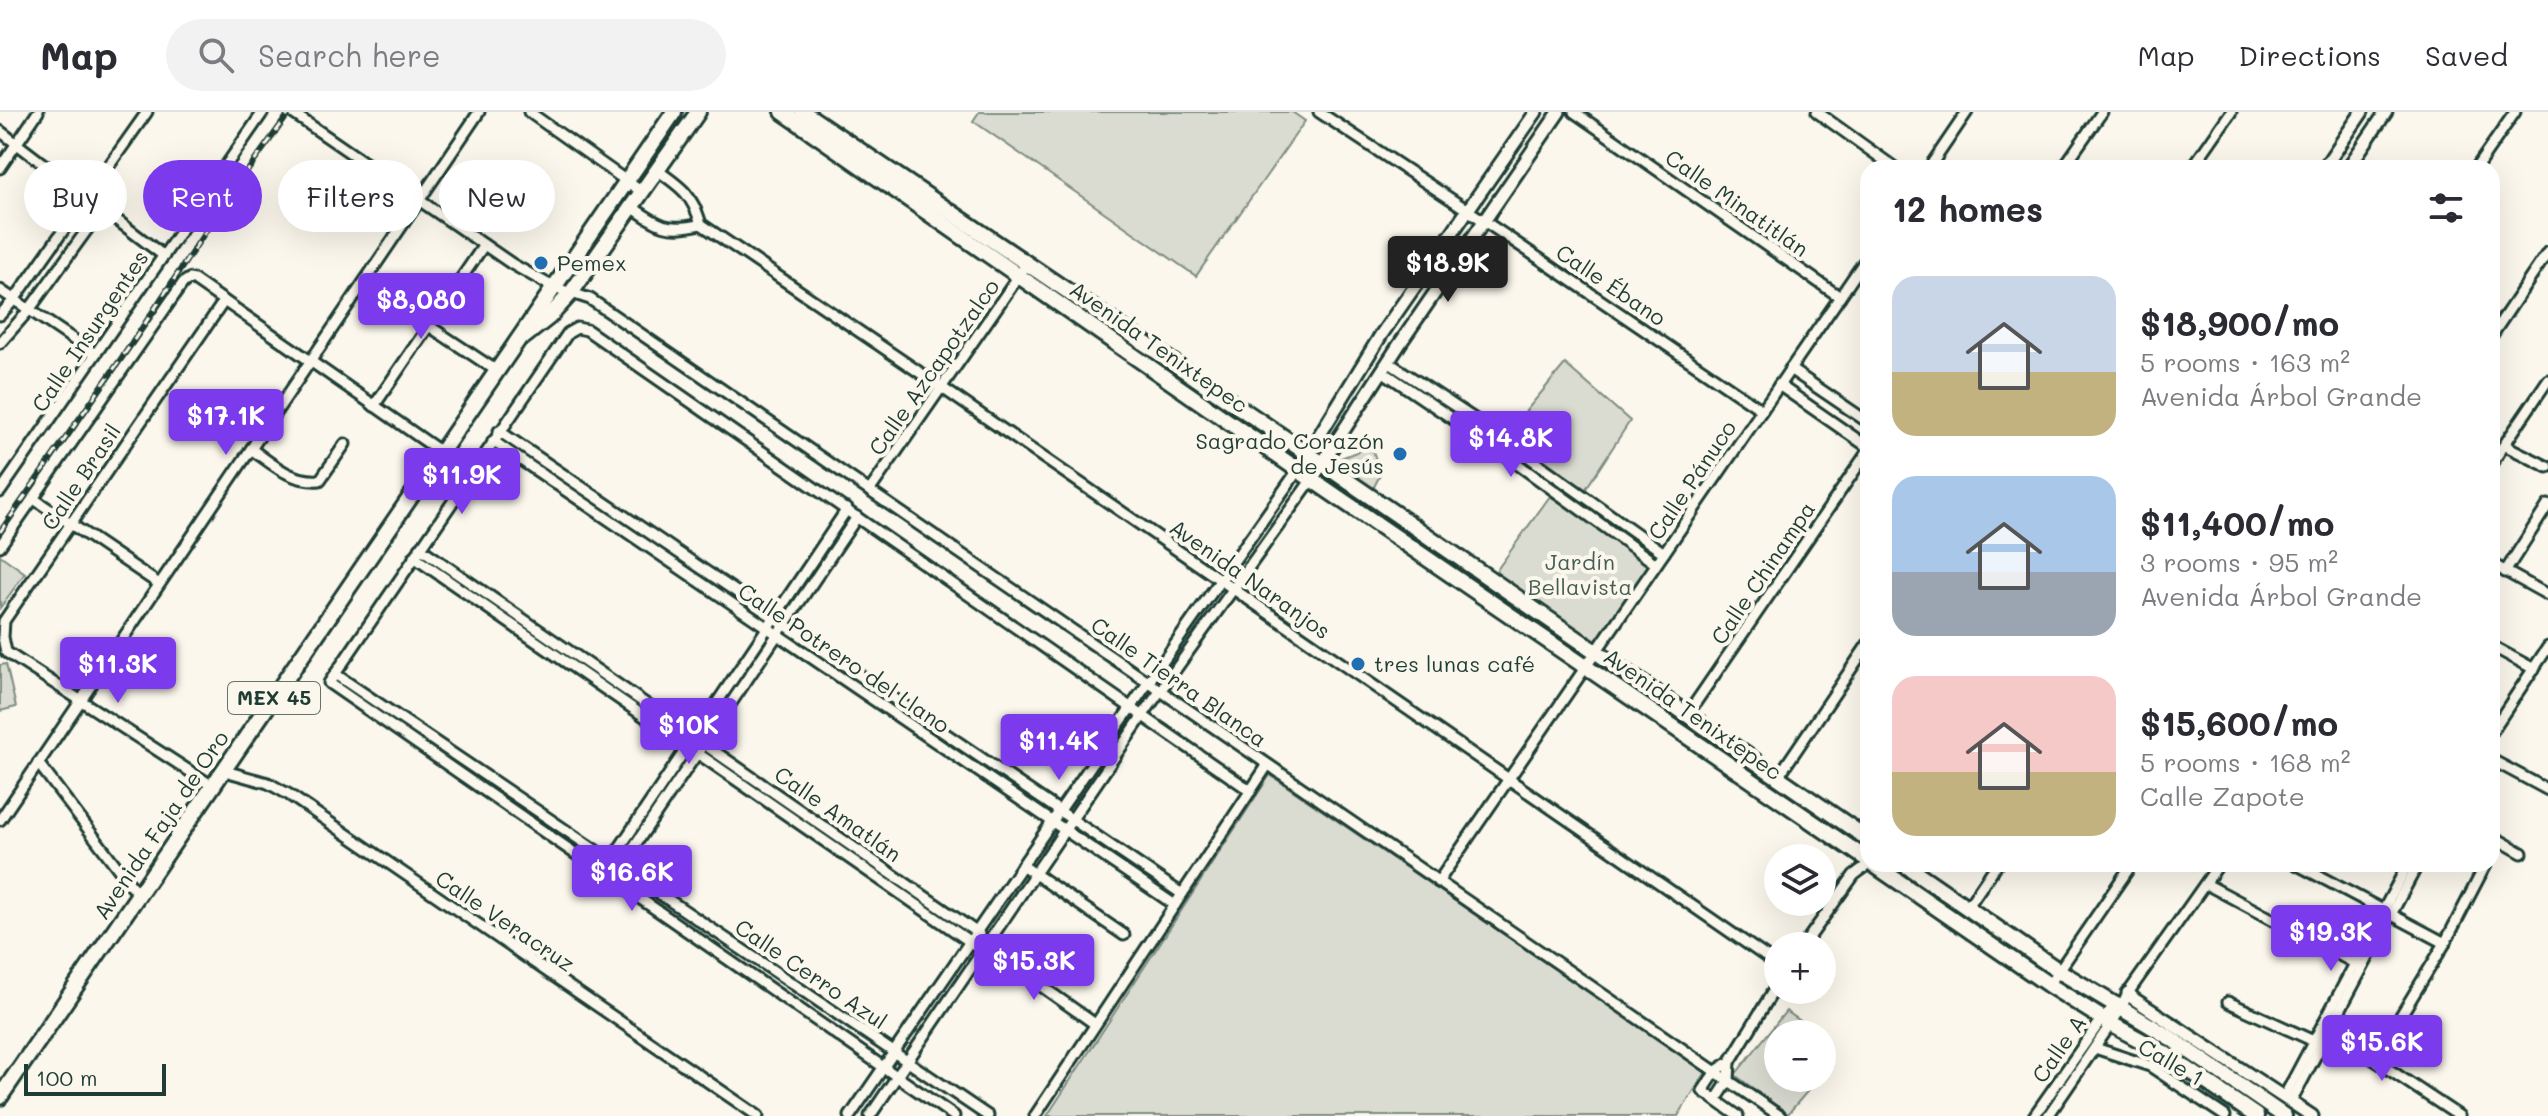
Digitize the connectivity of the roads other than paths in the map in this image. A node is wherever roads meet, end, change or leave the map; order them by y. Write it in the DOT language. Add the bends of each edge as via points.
graph roads {
  1 [pos="38,112"];
  2 [pos="147,112"];
  3 [pos="263,112"];
  4 [pos="479,112"];
  5 [pos="529,112"];
  6 [pos="674,112"];
  7 [pos="698,112"];
  8 [pos="783,112"];
  9 [pos="803,112"];
  10 [pos="1319,112"];
  11 [pos="1536,112"];
  12 [pos="1559,112"];
  13 [pos="1574,112"];
  14 [pos="1817,112"];
  15 [pos="1967,112"];
  16 [pos="2102,112"];
  17 [pos="2231,112"];
  18 [pos="2362,112"];
  19 [pos="2386,112"];
  20 [pos="2515,112"];
  21 [pos="295,113"];
  22 [pos="0,131"];
  23 [pos="16,144"];
  24 [pos="37,160"];
  25 [pos="113,160"];
  26 [pos="362,160"];
  27 [pos="1884,160"];
  28 [pos="1934,160"];
  29 [pos="2069,160"];
  30 [pos="2198,160"];
  31 [pos="2329,160"];
  32 [pos="2353,160"];
  33 [pos="2482,160"];
  34 [pos="0,168"];
  35 [pos="657,170"];
  36 [pos="884,175"];
  37 [pos="627,181"];
  38 [pos="642,192"];
  39 [pos="423,194"];
  40 [pos="423,203"];
  41 [pos="632,207"];
  42 [pos="1468,210"];
  43 [pos="1484,221"];
  44 [pos="701,224"];
  45 [pos="127,228"];
  46 [pos="62,232"];
  47 [pos="85,232"];
  48 [pos="398,232"];
  49 [pos="484,245"];
  50 [pos="2548,252"];
  51 [pos="164,256"];
  52 [pos="1860,268"];
  53 [pos="1023,270"];
  54 [pos="364,283"];
  55 [pos="553,287"];
  56 [pos="0,290"];
  57 [pos="571,293"];
  58 [pos="1840,297"];
  59 [pos="14,300"];
  60 [pos="224,301"];
  61 [pos="29,310"];
  62 [pos="0,315"];
  63 [pos="2500,323"];
  64 [pos="429,326"];
  65 [pos="518,339"];
  66 [pos="0,343"];
  67 [pos="95,354"];
  68 [pos="1171,361"];
  69 [pos="310,362"];
  70 [pos="1385,366"];
  71 [pos="1790,369"];
  72 [pos="497,371"];
  73 [pos="1161,375"];
  74 [pos="2548,380"];
  75 [pos="1779,385"];
  76 [pos="941,387"];
  77 [pos="374,406"];
  78 [pos="1762,410"];
  79 [pos="1860,417"];
  80 [pos="499,431"];
  81 [pos="493,441"];
  82 [pos="1860,443"];
  83 [pos="345,444"];
  84 [pos="2504,445"];
  85 [pos="251,449"];
  86 [pos="2500,451"];
  87 [pos="441,452"];
  88 [pos="1308,454"];
  89 [pos="1860,461"];
  90 [pos="1323,464"];
  91 [pos="2548,467"];
  92 [pos="1298,470"];
  93 [pos="1312,479"];
  94 [pos="3,480"];
  95 [pos="870,490"];
  96 [pos="0,492"];
  97 [pos="34,499"];
  98 [pos="2548,505"];
  99 [pos="847,509"];
  100 [pos="857,517"];
  101 [pos="71,524"];
  102 [pos="0,546"];
  103 [pos="417,552"];
  104 [pos="1664,553"];
  105 [pos="1656,564"];
  106 [pos="2500,569"];
  107 [pos="2505,572"];
  108 [pos="1220,580"];
  109 [pos="159,584"];
  110 [pos="1233,589"];
  111 [pos="2548,595"];
  112 [pos="774,618"];
  113 [pos="785,624"];
  114 [pos="768,628"];
  115 [pos="778,635"];
  116 [pos="2548,647"];
  117 [pos="2500,650"];
  118 [pos="3,652"];
  119 [pos="1596,652"];
  120 [pos="1860,656"];
  121 [pos="1586,667"];
  122 [pos="2534,669"];
  123 [pos="335,674"];
  124 [pos="1149,681"];
  125 [pos="1161,690"];
  126 [pos="81,700"];
  127 [pos="1131,707"];
  128 [pos="1143,715"];
  129 [pos="1687,715"];
  130 [pos="2500,719"];
  131 [pos="692,741"];
  132 [pos="702,748"];
  133 [pos="38,763"];
  134 [pos="2500,764"];
  135 [pos="1267,766"];
  136 [pos="475,768"];
  137 [pos="225,771"];
  138 [pos="1778,777"];
  139 [pos="468,778"];
  140 [pos="1509,779"];
  141 [pos="214,787"];
  142 [pos="2548,790"];
  143 [pos="1251,791"];
  144 [pos="1059,811"];
  145 [pos="1072,819"];
  146 [pos="0,820"];
  147 [pos="1052,821"];
  148 [pos="1065,830"];
  149 [pos="1860,834"];
  150 [pos="2500,841"];
  151 [pos="2522,853"];
  152 [pos="1125,855"];
  153 [pos="1860,856"];
  154 [pos="611,861"];
  155 [pos="1022,865"];
  156 [pos="1118,866"];
  157 [pos="621,868"];
  158 [pos="1860,869"];
  159 [pos="603,872"];
  160 [pos="1883,872"];
  161 [pos="1915,872"];
  162 [pos="1992,872"];
  163 [pos="2127,872"];
  164 [pos="2214,872"];
  165 [pos="2311,872"];
  166 [pos="2405,872"];
  167 [pos="2413,872"];
  168 [pos="2482,872"];
  169 [pos="1035,874"];
  170 [pos="612,879"];
  171 [pos="1438,882"];
  172 [pos="2206,884"];
  173 [pos="1182,894"];
  174 [pos="139,896"];
  175 [pos="1175,905"];
  176 [pos="1967,908"];
  177 [pos="2387,913"];
  178 [pos="977,932"];
  179 [pos="1813,932"];
  180 [pos="1124,935"];
  181 [pos="988,941"];
  182 [pos="970,942"];
  183 [pos="2445,943"];
  184 [pos="987,951"];
  185 [pos="1764,955"];
  186 [pos="754,957"];
  187 [pos="2359,965"];
  188 [pos="745,971"];
  189 [pos="2059,971"];
  190 [pos="2049,985"];
  191 [pos="2122,1001"];
  192 [pos="2228,1002"];
  193 [pos="1765,1004"];
  194 [pos="2107,1022"];
  195 [pos="1095,1024"];
  196 [pos="2326,1027"];
  197 [pos="2318,1042"];
  198 [pos="2095,1048"];
  199 [pos="894,1052"];
  200 [pos="28,1055"];
  201 [pos="2375,1058"];
  202 [pos="907,1061"];
  203 [pos="1730,1062"];
  204 [pos="884,1067"];
  205 [pos="1716,1071"];
  206 [pos="897,1076"];
  207 [pos="1729,1080"];
  208 [pos="939,1083"];
  209 [pos="0,1088"];
  210 [pos="958,1096"];
  211 [pos="0,1097"];
  212 [pos="928,1098"];
  213 [pos="1716,1100"];
  214 [pos="2286,1105"];
  215 [pos="951,1114"];
  216 [pos="758,1116"];
  217 [pos="850,1116"];
  218 [pos="870,1116"];
  219 [pos="988,1116"];
  220 [pos="1035,1116"];
  221 [pos="1738,1116"];
  222 [pos="1780,1116"];
  223 [pos="2034,1116"];
  224 [pos="2048,1116"];
  225 [pos="2225,1116"];
  226 [pos="2256,1116"];
  227 [pos="2312,1116"];
  228 [pos="2459,1116"];
  1 -- 23 [label="street"];
  2 -- 25 [label="street"];
  3 -- 51 [label="street, Calle Insurgentes"];
  4 -- 39 [label="street"];
  5 -- 37 [label="street"];
  6 -- 37 [label="main road, MEX 45"];
  7 -- 35 [label="main road, MEX 45"];
  8 -- 36 [label="main road, Avenida Tenixtepec"];
  9 -- 36 [label="main road, Avenida Tenixtepec"];
  10 -- 42 [label="street, Calle Ébano"];
  11 -- 42 [label="street"];
  12 -- 43 [label="street"];
  13 -- 58 [label="street, Calle Minatitlán"];
  14 -- 27 [label="street"];
  15 -- 28 [label="street"];
  16 -- 29 [label="street"];
  17 -- 30 [label="street"];
  18 -- 31 [label="street"];
  19 -- 32 [label="street"];
  20 -- 33 [label="street"];
  21 -- 26 [label="street, Calle Tierra Blanca"];
  22 -- 23 [label="street"];
  23 -- 24 [label="street"];
  23 -- 34 [label="street"];
  35 -- 38 [label="main road, MEX 45"];
  35 -- 44 [label="street, Avenida Naranjos" via="691,198"];
  36 -- 53 [label="main road, Avenida Tenixtepec"];
  37 -- 38 [label="street"];
  37 -- 55 [label="main road, MEX 45"];
  38 -- 41 [label="main road, MEX 45"];
  40 -- 49 [label="street, Calle Tierra Blanca"];
  41 -- 44 [label="street" via="666,228"];
  41 -- 57 [label="main road, MEX 45"];
  42 -- 43 [label="street, Calle Ébano"];
  42 -- 88 [label="street" via="1381,335"];
  43 -- 70 [label="street"];
  43 -- 78 [label="street, Calle Ébano"];
  44 -- 76 [label="street, Avenida Naranjos"];
  45 -- 51 [label="street"];
  46 -- 59 [label="street"];
  47 -- 61 [label="street"];
  48 -- 54 [label="street"];
  49 -- 55 [label="street, Calle Tierra Blanca"];
  49 -- 64 [label="street"];
  50 -- 63 [label="street"];
  51 -- 67 [label="street, Calle Insurgentes"];
  52 -- 58 [label="street, Calle Pánuco"];
  53 -- 68 [label="main road, Avenida Tenixtepec"];
  53 -- 73 [label="main road, Avenida Tenixtepec"];
  53 -- 76 [label="street, Calle Azcapotzalco"];
  54 -- 64 [label="street"];
  54 -- 69 [label="street"];
  55 -- 57 [label="street, Calle Tierra Blanca"];
  55 -- 65 [label="main road, MEX 45"];
  56 -- 59 [label="street"];
  57 -- 65 [label="main road, MEX 45" via="533,332"];
  57 -- 95 [label="street, Calle Tierra Blanca" via="590,299"];
  58 -- 71 [label="street, Calle Pánuco"];
  59 -- 61 [label="street"];
  59 -- 62 [label="street"];
  60 -- 69 [label="street"];
  60 -- 97 [label="street" via="194,280 183,283"];
  60 -- 101 [label="street, Calle Brasil"];
  61 -- 66 [label="street"];
  61 -- 67 [label="street"];
  64 -- 72 [label="street"];
  64 -- 77 [label="street"];
  65 -- 72 [label="main road, Avenida Faja de Oro / MEX 45"];
  67 -- 94 [label="street, Calle Insurgentes"];
  68 -- 73 [label="main road"];
  68 -- 88 [label="main road, Avenida Tenixtepec"];
  69 -- 77 [label="street"];
  69 -- 85 [label="street"];
  70 -- 90 [label="street"];
  70 -- 104 [label="street" via="1485,426"];
  70 -- 105 [label="street"];
  71 -- 75 [label="street, Calle Pánuco"];
  71 -- 79 [label="street"];
  72 -- 87 [label="main road, Avenida Faja de Oro / MEX 45"];
  73 -- 92 [label="main road, Avenida Tenixtepec"];
  74 -- 84 [label="street"];
  75 -- 78 [label="street, Calle Pánuco"];
  75 -- 82 [label="street"];
  76 -- 95 [label="street, Calle Azcapotzalco"];
  76 -- 108 [label="street, Avenida Naranjos"];
  77 -- 87 [label="street"];
  78 -- 104 [label="street, Calle Pánuco"];
  80 -- 81 [label="street"];
  80 -- 99 [label="street" via="568,333 587,330"];
  80 -- 112 [label="street, Calle Potrero del Llano"];
  81 -- 103 [label="street"];
  81 -- 114 [label="street, Calle Potrero del Llano"];
  83 -- 85 [label="street" via="320,480 307,481 295,479"];
  84 -- 86 [label="street"];
  84 -- 91 [label="street"];
  85 -- 109 [label="street"];
  87 -- 137 [label="main road, Avenida Faja de Oro / MEX 45"];
  88 -- 90 [label="main road, Avenida Tenixtepec"];
  88 -- 92 [label="street"];
  89 -- 129 [label="street, Calle Chinampa"];
  90 -- 93 [label="street"];
  90 -- 119 [label="main road, Avenida Tenixtepec"];
  92 -- 93 [label="main road, Avenida Tenixtepec"];
  92 -- 108 [label="street"];
  93 -- 110 [label="street"];
  93 -- 121 [label="main road, Avenida Tenixtepec"];
  94 -- 96 [label="street, Calle Insurgentes"];
  95 -- 124 [label="street, Calle Tierra Blanca"];
  97 -- 101 [label="street"];
  97 -- 102 [label="street"];
  98 -- 107 [label="street"];
  99 -- 100 [label="street"];
  99 -- 112 [label="street"];
  100 -- 113 [label="street"];
  100 -- 127 [label="street"];
  101 -- 109 [label="street"];
  101 -- 118 [label="street, Calle Brasil" via="4,621"];
  103 -- 123 [label="street"];
  103 -- 131 [label="street, Calle Amatlán"];
  104 -- 105 [label="street, Calle Pánuco"];
  105 -- 119 [label="street, Calle Pánuco"];
  106 -- 107 [label="street"];
  107 -- 111 [label="street"];
  108 -- 110 [label="street, Avenida Naranjos"];
  108 -- 124 [label="street"];
  109 -- 126 [label="street"];
  110 -- 125 [label="street"];
  110 -- 140 [label="street, Avenida Naranjos"];
  112 -- 113 [label="street, Calle Potrero del Llano"];
  112 -- 114 [label="street"];
  113 -- 115 [label="street"];
  113 -- 144 [label="street, Calle Potrero del Llano"];
  114 -- 115 [label="street, Calle Potrero del Llano"];
  114 -- 131 [label="street"];
  115 -- 132 [label="street"];
  115 -- 147 [label="street, Calle Potrero del Llano"];
  116 -- 122 [label="street"];
  117 -- 122 [label="street"];
  118 -- 126 [label="street"];
  119 -- 121 [label="street, Calle Pánuco"];
  119 -- 129 [label="main road, Avenida Tenixtepec"];
  120 -- 138 [label="street"];
  121 -- 140 [label="street, Calle Pánuco"];
  121 -- 153 [label="main road, Avenida Tenixtepec"];
  122 -- 130 [label="street"];
  123 -- 136 [label="street, Calle Cerro Azul"];
  123 -- 139 [label="street, Calle Cerro Azul" via="329,683"];
  124 -- 125 [label="street, Calle Tierra Blanca"];
  124 -- 127 [label="street"];
  125 -- 128 [label="street"];
  125 -- 135 [label="street, Calle Tierra Blanca"];
  126 -- 133 [label="street"];
  126 -- 141 [label="street"];
  127 -- 128 [label="street"];
  127 -- 144 [label="street"];
  128 -- 143 [label="street"];
  128 -- 145 [label="street"];
  129 -- 138 [label="main road, Avenida Tenixtepec"];
  131 -- 132 [label="street, Calle Amatlán"];
  131 -- 154 [label="street"];
  132 -- 157 [label="street"];
  132 -- 178 [label="street, Calle Amatlán"];
  132 -- 182 [label="street, Calle Amatlán"];
  133 -- 146 [label="street"];
  133 -- 174 [label="street"];
  134 -- 142 [label="street"];
  135 -- 143 [label="street"];
  135 -- 171 [label="street, Calle Tierra Blanca"];
  136 -- 139 [label="street"];
  136 -- 154 [label="street, Calle Cerro Azul"];
  137 -- 141 [label="main road, Avenida Faja de Oro / MEX 45"];
  137 -- 216 [label="street, Calle Veracruz" via="288,794"];
  138 -- 149 [label="main road, Avenida Tenixtepec"];
  139 -- 159 [label="street, Calle Cerro Azul"];
  140 -- 171 [label="street, Calle Pánuco"];
  140 -- 185 [label="street, Avenida Naranjos"];
  141 -- 174 [label="main road, Avenida Faja de Oro / MEX 45"];
  143 -- 173 [label="street"];
  144 -- 145 [label="street, Calle Potrero del Llano"];
  144 -- 147 [label="street"];
  145 -- 148 [label="street"];
  145 -- 152 [label="street, Calle Potrero del Llano"];
  147 -- 148 [label="street, Calle Potrero del Llano"];
  147 -- 155 [label="street"];
  148 -- 156 [label="street, Calle Potrero del Llano"];
  148 -- 169 [label="street"];
  150 -- 151 [label="street"];
  152 -- 156 [label="street"];
  152 -- 173 [label="street, Calle Potrero del Llano"];
  154 -- 157 [label="street, Calle Cerro Azul"];
  154 -- 159 [label="street"];
  155 -- 169 [label="street"];
  155 -- 178 [label="street"];
  156 -- 175 [label="street, Calle Potrero del Llano"];
  157 -- 170 [label="street"];
  157 -- 186 [label="street, Calle Cerro Azul"];
  158 -- 179 [label="street"];
  159 -- 170 [label="street, Calle Cerro Azul"];
  160 -- 190 [label="main road, Avenida Tenixtepec"];
  161 -- 176 [label="main road"];
  162 -- 176 [label="street"];
  163 -- 189 [label="street"];
  164 -- 172 [label="street, Calle A"];
  165 -- 177 [label="street"];
  166 -- 177 [label="street"];
  167 -- 177 [label="street"];
  168 -- 183 [label="street"];
  169 -- 180 [label="street"];
  169 -- 181 [label="street"];
  170 -- 188 [label="street, Calle Cerro Azul"];
  171 -- 205 [label="street, Calle Tierra Blanca"];
  172 -- 187 [label="street"];
  172 -- 191 [label="street, Calle A"];
  173 -- 175 [label="street"];
  174 -- 200 [label="main road, Avenida Faja de Oro / MEX 45"];
  175 -- 195 [label="street"];
  176 -- 189 [label="main road"];
  177 -- 183 [label="street"];
  177 -- 187 [label="street"];
  178 -- 181 [label="street, Calle Amatlán"];
  178 -- 182 [label="street"];
  181 -- 184 [label="street, Calle Amatlán"];
  182 -- 184 [label="street, Calle Amatlán"];
  182 -- 199 [label="street"];
  183 -- 201 [label="street"];
  184 -- 195 [label="street, Calle Amatlán"];
  184 -- 202 [label="street"];
  186 -- 188 [label="street"];
  186 -- 199 [label="street, Calle Cerro Azul"];
  187 -- 196 [label="street"];
  188 -- 204 [label="street, Calle Cerro Azul"];
  189 -- 190 [label="street"];
  189 -- 191 [label="main road"];
  190 -- 194 [label="main road, Avenida Tenixtepec"];
  191 -- 194 [label="street, Calle A"];
  191 -- 214 [label="main road" via="2169,1037"];
  192 -- 197 [label="street"];
  193 -- 203 [label="street"];
  194 -- 198 [label="street, Calle A"];
  194 -- 223 [label="street, Calle A"];
  194 -- 226 [label="main road, Avenida Tenixtepec" via="2164,1053"];
  195 -- 220 [label="street"];
  196 -- 197 [label="street"];
  196 -- 201 [label="street"];
  197 -- 214 [label="street"];
  198 -- 224 [label="street, Calle A"];
  198 -- 225 [label="street, Calle 1" via="2150,1066"];
  199 -- 202 [label="street, Calle Cerro Azul"];
  199 -- 204 [label="street"];
  200 -- 209 [label="main road, Avenida Faja de Oro / MEX 45"];
  200 -- 211 [label="main road, Avenida Faja de Oro / MEX 45"];
  201 -- 228 [label="street"];
  202 -- 206 [label="street"];
  202 -- 208 [label="street, Calle Cerro Azul"];
  203 -- 205 [label="street"];
  203 -- 207 [label="street"];
  204 -- 206 [label="street, Calle Cerro Azul"];
  204 -- 217 [label="street"];
  205 -- 207 [label="street, Calle Tierra Blanca"];
  205 -- 213 [label="street" via="1703,1091"];
  206 -- 212 [label="street, Calle Cerro Azul"];
  206 -- 218 [label="street"];
  207 -- 213 [label="street"];
  207 -- 222 [label="street, Calle Tierra Blanca"];
  208 -- 210 [label="street, Calle Cerro Azul"];
  208 -- 212 [label="street"];
  210 -- 215 [label="street"];
  210 -- 219 [label="street, Calle Cerro Azul"];
  212 -- 215 [label="street, Calle Cerro Azul"];
  213 -- 221 [label="street"];
  214 -- 227 [label="street"];
}
